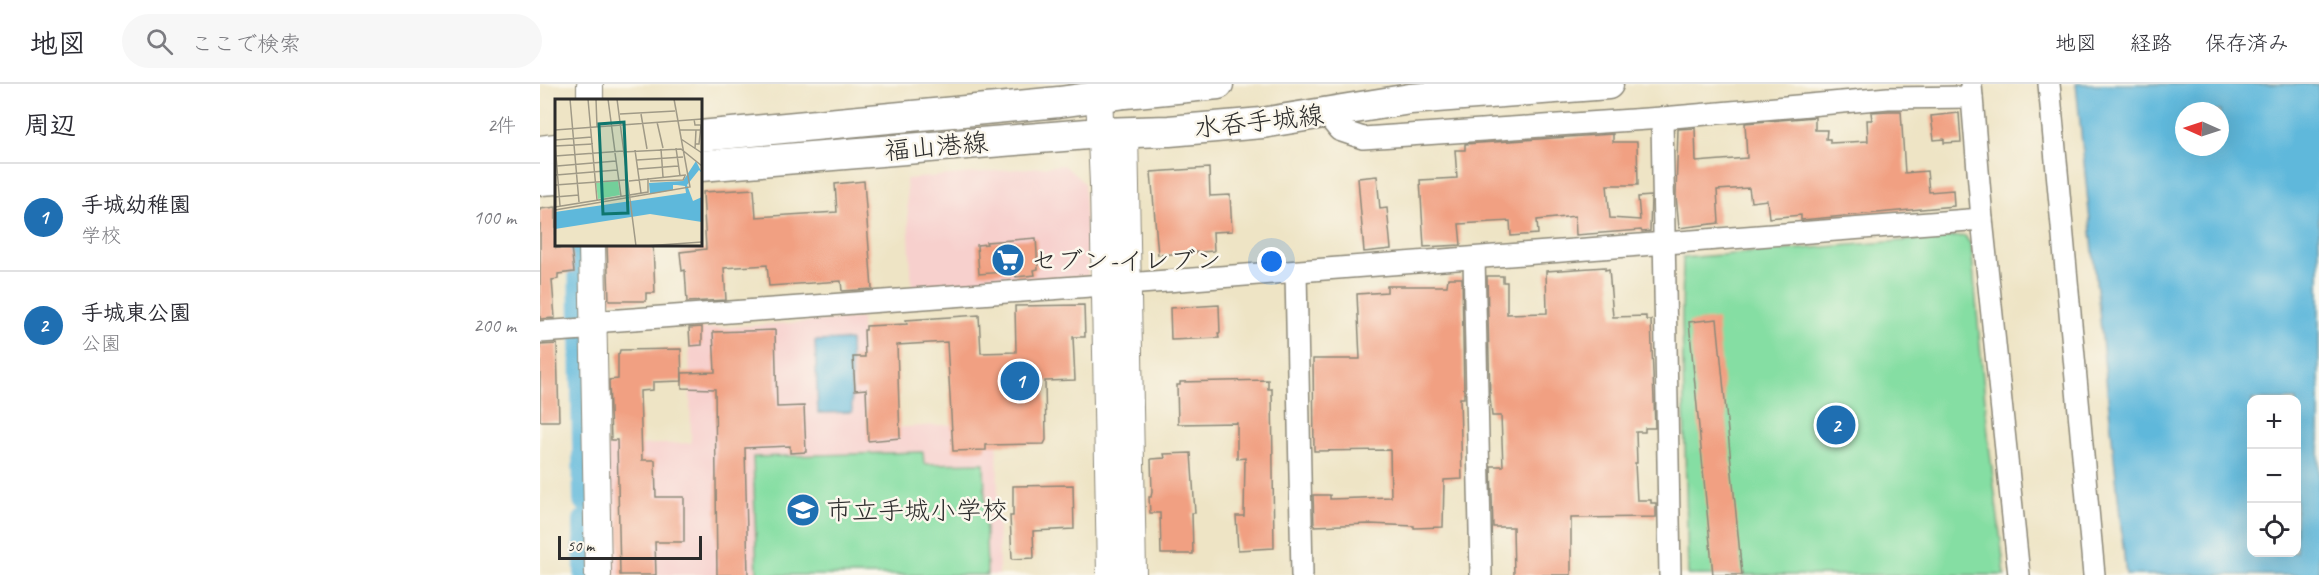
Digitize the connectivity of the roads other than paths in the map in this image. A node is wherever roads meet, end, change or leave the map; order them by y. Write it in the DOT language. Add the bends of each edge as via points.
graph roads {
  1 [pos="1218,84"];
  2 [pos="1608,84"];
  3 [pos="2049,84"];
  4 [pos="1112,89"];
  5 [pos="1972,91"];
  6 [pos="1326,114"];
  7 [pos="1662,118"];
  8 [pos="1112,132"];
  9 [pos="702,136"];
  10 [pos="555,149"];
  11 [pos="540,151"];
  12 [pos="702,166"];
  13 [pos="555,179"];
  14 [pos="540,180"];
  15 [pos="1982,219"];
  16 [pos="1664,244"];
  17 [pos="592,246"];
  18 [pos="1474,258"];
  19 [pos="1296,272"];
  20 [pos="1116,284"];
  21 [pos="593,325"];
  22 [pos="540,332"];
  23 [pos="598,575"];
  24 [pos="1110,575"];
  25 [pos="1133,575"];
  26 [pos="1302,575"];
  27 [pos="1481,575"];
  28 [pos="1670,575"];
  29 [pos="2019,575"];
  30 [pos="2094,575"];
  1 -- 4 [label="main road, 水呑手城線"];
  2 -- 6 [label="main road, 水呑手城線" via="1410,99"];
  3 -- 30 [label="street"];
  4 -- 8 [label="main road"];
  4 -- 9 [label="main road, 福山港線" via="1047,103"];
  5 -- 7 [label="street"];
  5 -- 15 [label="street"];
  6 -- 7 [label="street" via="1339,130 1363,138"];
  6 -- 8 [label="main road, 水呑手城線" via="1169,131"];
  7 -- 16 [label="street"];
  8 -- 12 [label="main road, 福山港線"];
  8 -- 20 [label="street"];
  10 -- 11 [label="main road"];
  13 -- 14 [label="main road"];
  15 -- 16 [label="street"];
  15 -- 29 [label="street"];
  16 -- 18 [label="street"];
  16 -- 28 [label="street"];
  17 -- 21 [label="street"];
  18 -- 19 [label="street"];
  18 -- 27 [label="street"];
  19 -- 20 [label="street"];
  19 -- 26 [label="street"];
  20 -- 21 [label="street"];
  20 -- 24 [label="street"];
  20 -- 25 [label="street"];
  21 -- 22 [label="street"];
  21 -- 23 [label="street"];
}
